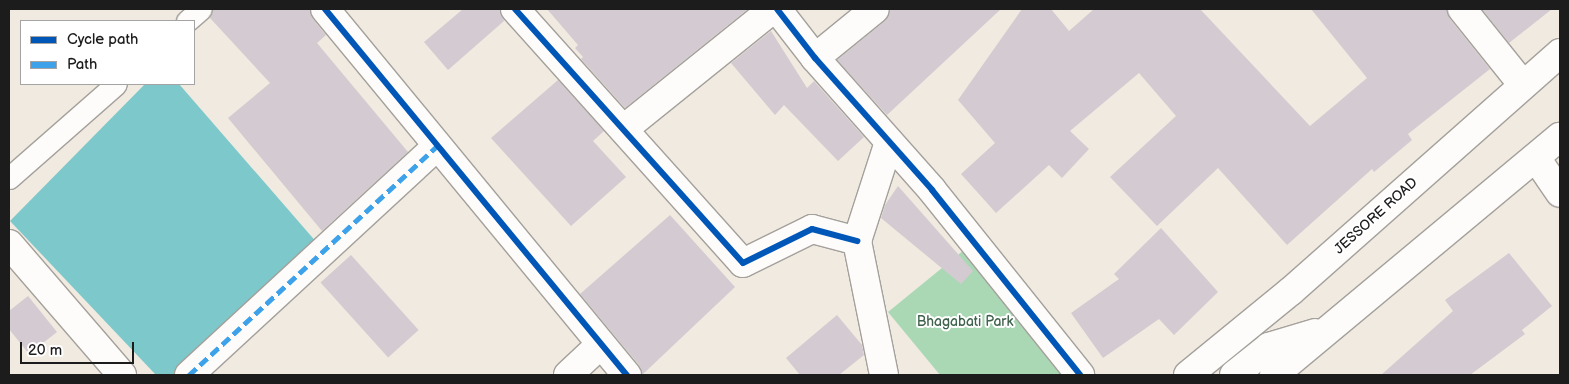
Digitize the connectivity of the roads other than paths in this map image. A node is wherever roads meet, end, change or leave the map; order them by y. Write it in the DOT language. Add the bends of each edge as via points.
graph roads {
  1 [pos="201,9"];
  2 [pos="325,9"];
  3 [pos="515,9"];
  4 [pos="772,9"];
  5 [pos="777,9"];
  6 [pos="875,9"];
  7 [pos="1462,9"];
  8 [pos="188,20"];
  9 [pos="1560,53"];
  10 [pos="815,58"];
  11 [pos="1522,84"];
  12 [pos="115,85"];
  13 [pos="625,128"];
  14 [pos="1560,138"];
  15 [pos="889,142"];
  16 [pos="438,146"];
  17 [pos="1536,158"];
  18 [pos="9,178"];
  19 [pos="1560,193"];
  20 [pos="857,241"];
  21 [pos="9,244"];
  22 [pos="1291,291"];
  23 [pos="1325,330"];
  24 [pos="601,344"];
  25 [pos="1269,347"];
  26 [pos="122,375"];
  27 [pos="190,375"];
  28 [pos="568,375"];
  29 [pos="627,375"];
  30 [pos="884,375"];
  31 [pos="1080,375"];
  32 [pos="1188,375"];
  33 [pos="1234,375"];
  34 [pos="1274,375"];
  1 -- 8 [label="lane"];
  2 -- 16 [label="street"];
  3 -- 13 [label="street"];
  4 -- 13 [label="street"];
  5 -- 10 [label="street"];
  6 -- 10 [label="street"];
  7 -- 11 [label="street"];
  9 -- 11 [label="street, JESSORE ROAD"];
  10 -- 15 [label="street"];
  11 -- 22 [label="street, JESSORE ROAD"];
  12 -- 18 [label="lane"];
  13 -- 20 [label="street" via="743,263 812,229"];
  14 -- 17 [label="street"];
  15 -- 20 [label="street"];
  15 -- 31 [label="street"];
  16 -- 24 [label="street"];
  16 -- 27 [label="street"];
  17 -- 19 [label="street"];
  17 -- 23 [label="street"];
  20 -- 30 [label="street"];
  21 -- 26 [label="street"];
  22 -- 25 [label="street"];
  22 -- 32 [label="street, JESSORE ROAD"];
  23 -- 25 [label="street"];
  23 -- 34 [label="street"];
  24 -- 28 [label="street"];
  24 -- 29 [label="street"];
  25 -- 33 [label="street"];
}
